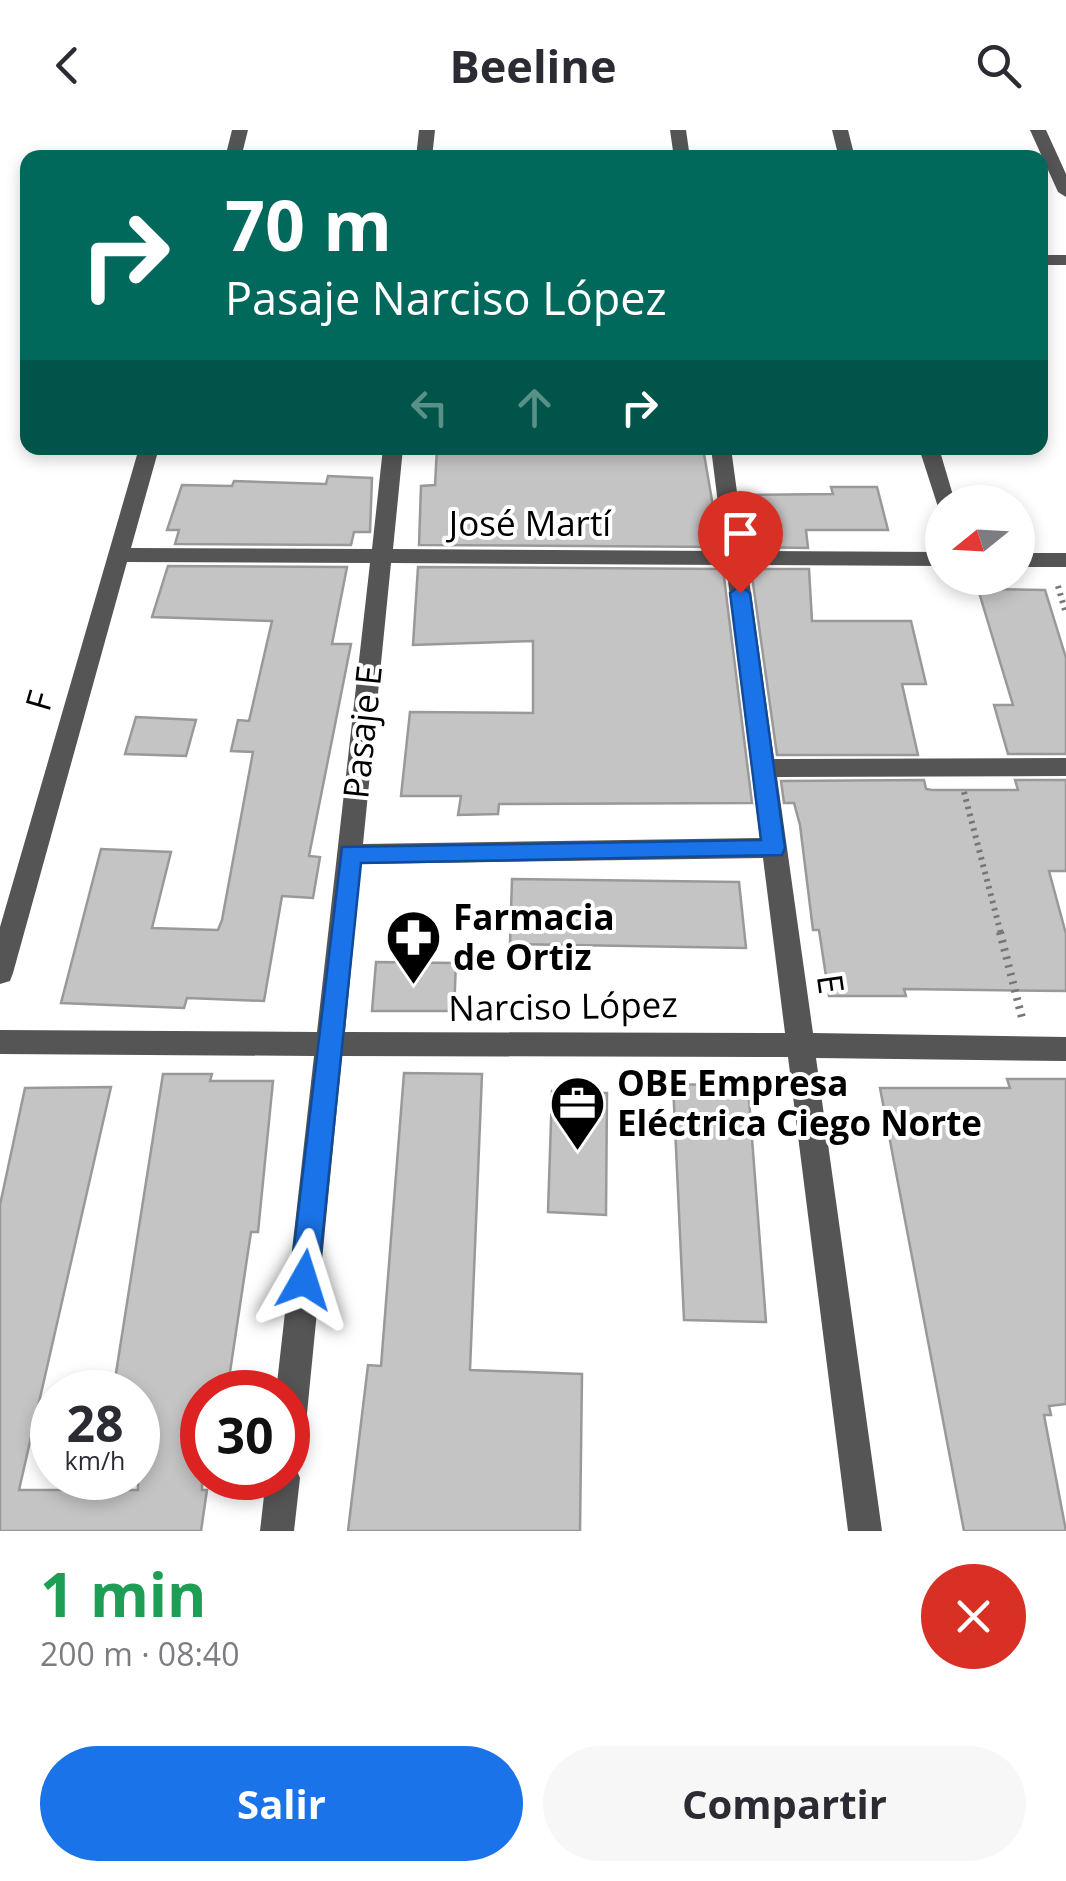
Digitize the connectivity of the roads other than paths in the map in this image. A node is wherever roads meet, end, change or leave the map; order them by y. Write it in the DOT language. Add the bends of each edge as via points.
graph roads {
  1 [pos="1048,152"];
  2 [pos="1066,192"];
  3 [pos="147,455"];
  4 [pos="392,455"];
  5 [pos="721,455"];
  6 [pos="932,455"];
  7 [pos="940,485"];
  8 [pos="118,555"];
  9 [pos="382,556"];
  10 [pos="735,558"];
  11 [pos="925,559"];
  12 [pos="1035,560"];
  13 [pos="1066,560"];
  14 [pos="1066,767"];
  15 [pos="763,768"];
  16 [pos="774,848"];
  17 [pos="350,854"];
  18 [pos="0,974"];
  19 [pos="0,1042"];
  20 [pos="800,1042"];
  21 [pos="329,1047"];
  22 [pos="1066,1049"];
  23 [pos="295,1370"];
  24 [pos="281,1500"];
  25 [pos="277,1531"];
  26 [pos="865,1531"];
  1 -- 2 [label="street"];
  3 -- 8 [label="street, F"];
  4 -- 9 [label="street, Pasaje E"];
  5 -- 10 [label="street, E"];
  6 -- 7 [label="street"];
  8 -- 9 [label="street, José Martí"];
  8 -- 18 [label="street, F"];
  9 -- 10 [label="street, José Martí"];
  9 -- 17 [label="street, Pasaje E"];
  10 -- 11 [label="street, José Martí"];
  10 -- 15 [label="street, E"];
  12 -- 13 [label="street"];
  14 -- 15 [label="street"];
  15 -- 16 [label="street, E"];
  16 -- 17 [label="street"];
  16 -- 20 [label="street, E"];
  17 -- 21 [label="street, Pasaje E"];
  19 -- 21 [label="street, Narciso López"];
  20 -- 21 [label="street, Narciso López"];
  20 -- 22 [label="street, Narciso López"];
  20 -- 26 [label="street, E"];
  21 -- 23 [label="street, Pasaje E"];
  24 -- 25 [label="street"];
}
